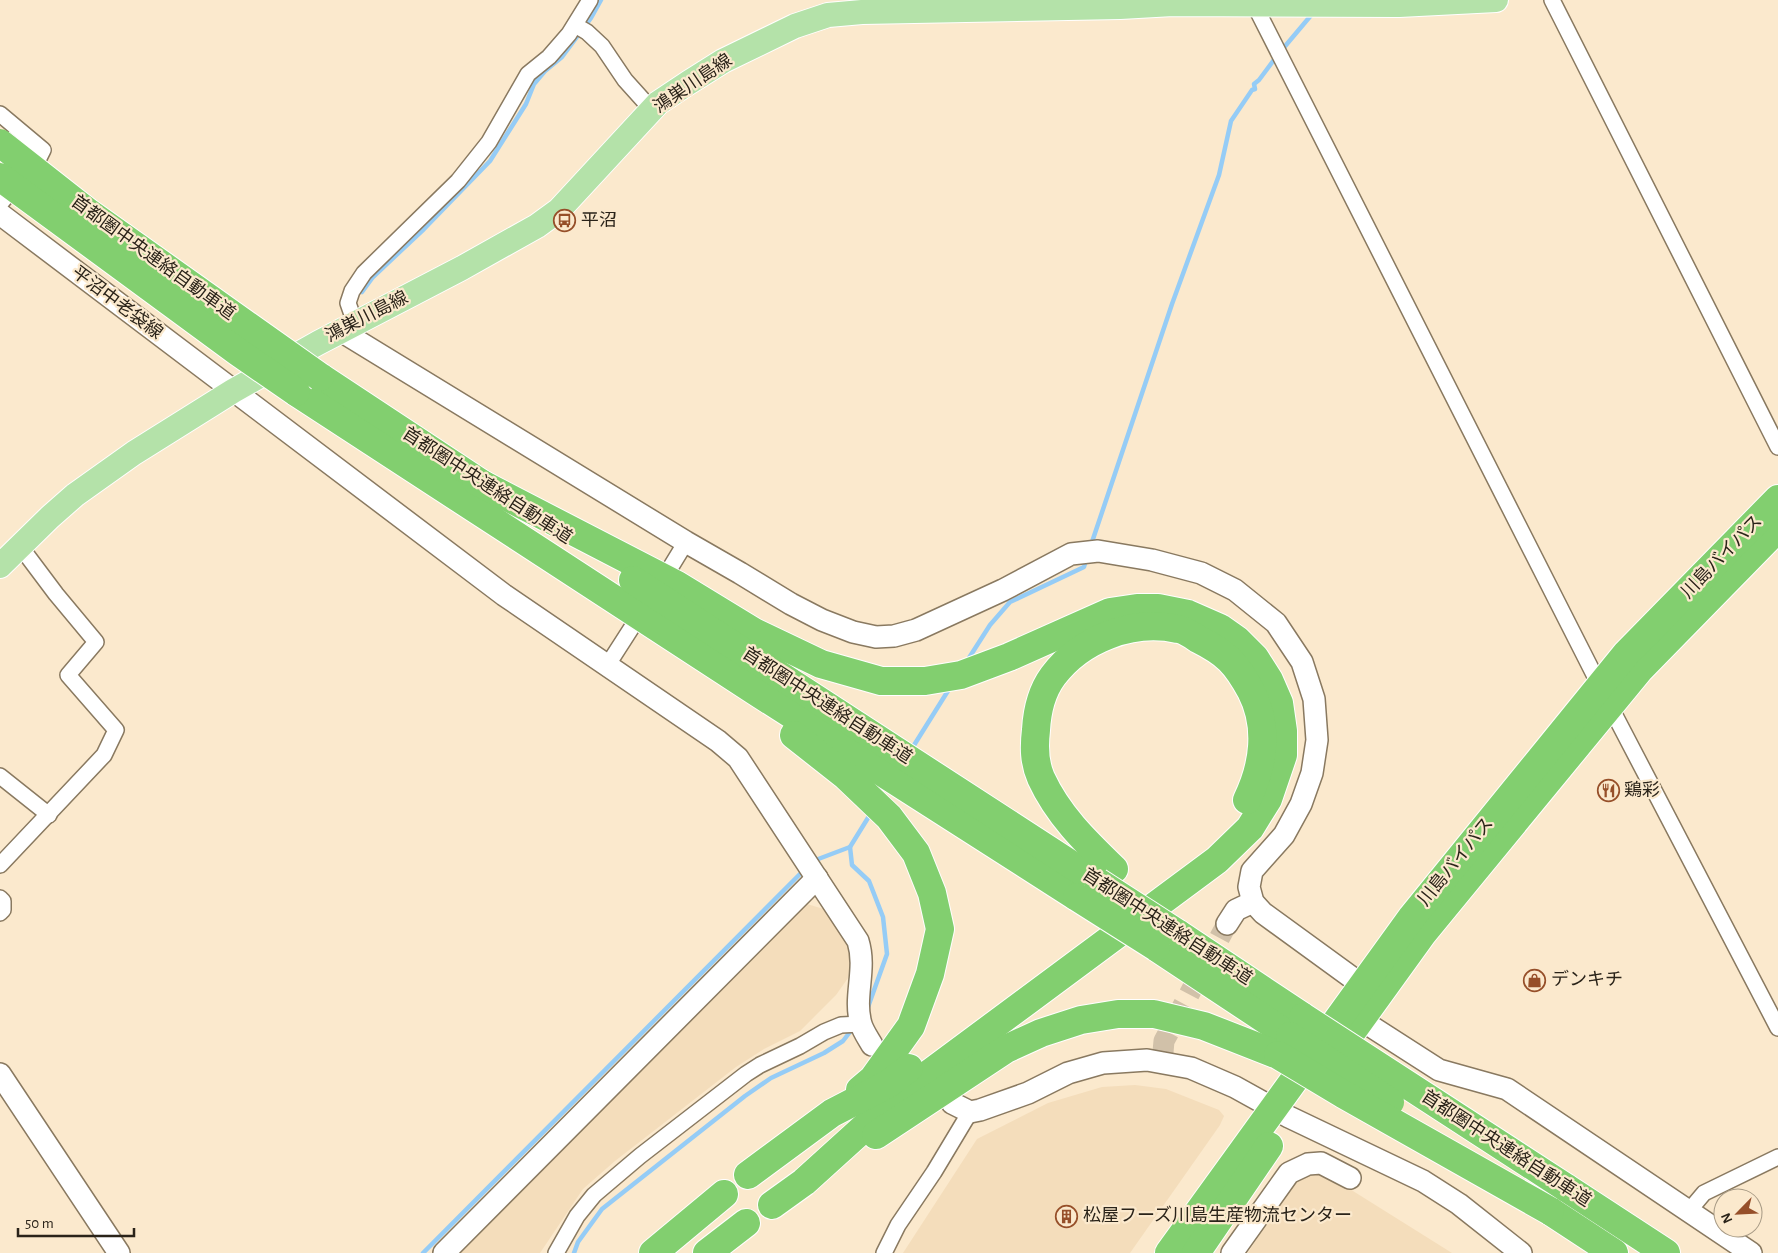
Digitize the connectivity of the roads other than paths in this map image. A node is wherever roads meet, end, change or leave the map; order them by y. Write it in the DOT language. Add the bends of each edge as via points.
graph roads {
  1 [pos="590,0"];
  2 [pos="1496,0"];
  3 [pos="1552,0"];
  4 [pos="1172,2"];
  5 [pos="1254,4"];
  6 [pos="970,6"];
  7 [pos="832,7"];
  8 [pos="579,27"];
  9 [pos="652,110"];
  10 [pos="0,114"];
  11 [pos="0,143"];
  12 [pos="0,177"];
  13 [pos="0,204"];
  14 [pos="0,214"];
  15 [pos="348,327"];
  16 [pos="233,391"];
  17 [pos="1778,447"];
  18 [pos="1778,499"];
  19 [pos="1778,528"];
  20 [pos="686,542"];
  21 [pos="20,546"];
  22 [pos="0,566"];
  23 [pos="652,596"];
  24 [pos="608,666"];
  25 [pos="755,691"];
  26 [pos="1605,696"];
  27 [pos="899,768"];
  28 [pos="0,776"];
  29 [pos="49,815"];
  30 [pos="0,866"];
  31 [pos="816,876"];
  32 [pos="1096,883"];
  33 [pos="0,898"];
  34 [pos="1253,902"];
  35 [pos="0,913"];
  36 [pos="1227,924"];
  37 [pos="1173,935"];
  38 [pos="1362,985"];
  39 [pos="860,1017"];
  40 [pos="1361,1020"];
  41 [pos="1296,1028"];
  42 [pos="1778,1028"];
  43 [pos="872,1045"];
  44 [pos="0,1074"];
  45 [pos="961,1108"];
  46 [pos="1281,1112"];
  47 [pos="832,1113"];
  48 [pos="1778,1157"];
  49 [pos="748,1175"];
  50 [pos="1350,1178"];
  51 [pos="804,1182"];
  52 [pos="724,1194"];
  53 [pos="772,1205"];
  54 [pos="1688,1212"];
  55 [pos="746,1223"];
  56 [pos="447,1252"];
  57 [pos="119,1253"];
  58 [pos="556,1253"];
  59 [pos="653,1253"];
  60 [pos="707,1253"];
  61 [pos="884,1253"];
  62 [pos="1169,1253"];
  63 [pos="1196,1253"];
  64 [pos="1232,1253"];
  65 [pos="1521,1253"];
  66 [pos="1614,1253"];
  67 [pos="1666,1253"];
  68 [pos="1752,1253"];
  1 -- 8 [label="street"];
  2 -- 5 [label="main road, 鴻巣川島線" via="1399,5"];
  3 -- 17 [label="street"];
  4 -- 5 [label="main road, 鴻巣川島線"];
  4 -- 6 [label="main road, 鴻巣川島線" via="1120,7"];
  5 -- 26 [label="street"];
  6 -- 7 [label="main road, 鴻巣川島線" via="862,12"];
  7 -- 9 [label="main road, 鴻巣川島線" via="723,61"];
  8 -- 9 [label="street" via="602,46 624,80"];
  8 -- 15 [label="street" via="528,74 489,142 458,181 364,273 348,303"];
  9 -- 15 [label="main road, 鴻巣川島線" via="559,210 537,226"];
  10 -- 13 [label="street" via="43,150"];
  11 -- 23 [label="highway, 首都圏中央連絡自動車道, bridge" via="89,213 320,377"];
  12 -- 23 [label="highway, 首都圏中央連絡自動車道, bridge" via="296,392"];
  14 -- 16 [label="street, 平沼中老袋線"];
  15 -- 16 [label="main road, 鴻巣川島線"];
  15 -- 20 [label="street"];
  16 -- 21 [label="main road, 鴻巣川島線" via="104,472 75,494"];
  16 -- 24 [label="street, 平沼中老袋線" via="504,595"];
  18 -- 26 [label="highway, 川島バイパス" via="1626,654"];
  19 -- 26 [label="highway, 川島バイパス" via="1639,670"];
  20 -- 23 [label="street"];
  20 -- 34 [label="street" via="822,620 876,637 916,630 1071,554 1098,551 1160,562 1201,573 1235,590 1276,623 1302,662 1314,699 1317,740 1312,773 1301,804 1284,835 1252,871 1249,886"];
  21 -- 22 [label="main road, 鴻巣川島線"];
  21 -- 29 [label="street" via="96,642 68,674 116,730 104,755"];
  23 -- 24 [label="street"];
  23 -- 25 [label="highway, 首都圏中央連絡自動車道"];
  23 -- 27 [label="highway, 首都圏中央連絡自動車道"];
  23 -- 51 [label="highway" via="754,632 821,664 881,681 925,681 953,676 1009,657 1110,612 1158,608 1188,614 1220,628 1237,640 1255,658 1279,703 1284,731 1283,755 1268,799 1250,828 1217,860 899,1096"];
  24 -- 31 [label="street, 平沼中老袋線" via="738,758"];
  25 -- 27 [label="highway, 首都圏中央連絡自動車道"];
  25 -- 47 [label="highway" via="769,715 846,776 889,817 916,853 932,893 940,930 930,974 911,1026 873,1078"];
  26 -- 38 [label="highway, 川島バイパス" via="1412,917"];
  26 -- 40 [label="highway, 川島バイパス" via="1423,933"];
  26 -- 42 [label="street"];
  27 -- 32 [label="highway, 首都圏中央連絡自動車道"];
  28 -- 29 [label="street"];
  29 -- 30 [label="street"];
  31 -- 39 [label="street, 平沼中老袋線" via="858,941 862,954"];
  31 -- 56 [label="street"];
  32 -- 37 [label="highway"];
  32 -- 37 [label="highway, 首都圏中央連絡自動車道, bridge"];
  32 -- 47 [label="highway" via="1072,828 1041,777 1034,751 1038,711 1052,678 1069,659 1098,639 1125,629 1148,626 1179,629 1220,650 1241,672 1253,695 1262,722 1262,750 1256,781 1243,807 1209,844 1014,991 888,1084"];
  33 -- 35 [label="street" via="3,910"];
  34 -- 36 [label="street" via="1236,910"];
  34 -- 38 [label="street" via="1263,913"];
  37 -- 41 [label="highway, 首都圏中央連絡自動車道"];
  37 -- 41 [label="highway"];
  38 -- 46 [label="highway, 川島バイパス"];
  39 -- 43 [label="street"];
  39 -- 58 [label="street" via="760,1065 640,1156 599,1191 577,1216"];
  40 -- 46 [label="highway, 川島バイパス"];
  40 -- 54 [label="street" via="1439,1070 1507,1089"];
  41 -- 51 [label="highway" via="1204,1026 1154,1014 1118,1014 1081,1020 1006,1049"];
  41 -- 66 [label="highway, 首都圏中央連絡自動車道, bridge" via="1343,1094 1550,1211"];
  41 -- 67 [label="highway, 首都圏中央連絡自動車道, bridge" via="1489,1138"];
  44 -- 57 [label="street"];
  45 -- 46 [label="street" via="997,1105 1068,1073 1103,1062 1162,1057 1235,1087"];
  45 -- 61 [label="street" via="934,1172 898,1225"];
  46 -- 62 [label="highway, 川島バイパス"];
  46 -- 63 [label="highway, 川島バイパス"];
  46 -- 65 [label="street" via="1423,1180"];
  47 -- 49 [label="highway"];
  48 -- 54 [label="street" via="1704,1193"];
  50 -- 64 [label="street" via="1321,1163 1308,1164 1289,1173"];
  51 -- 53 [label="highway"];
  52 -- 59 [label="highway"];
  54 -- 68 [label="street"];
  55 -- 60 [label="highway"];
}
